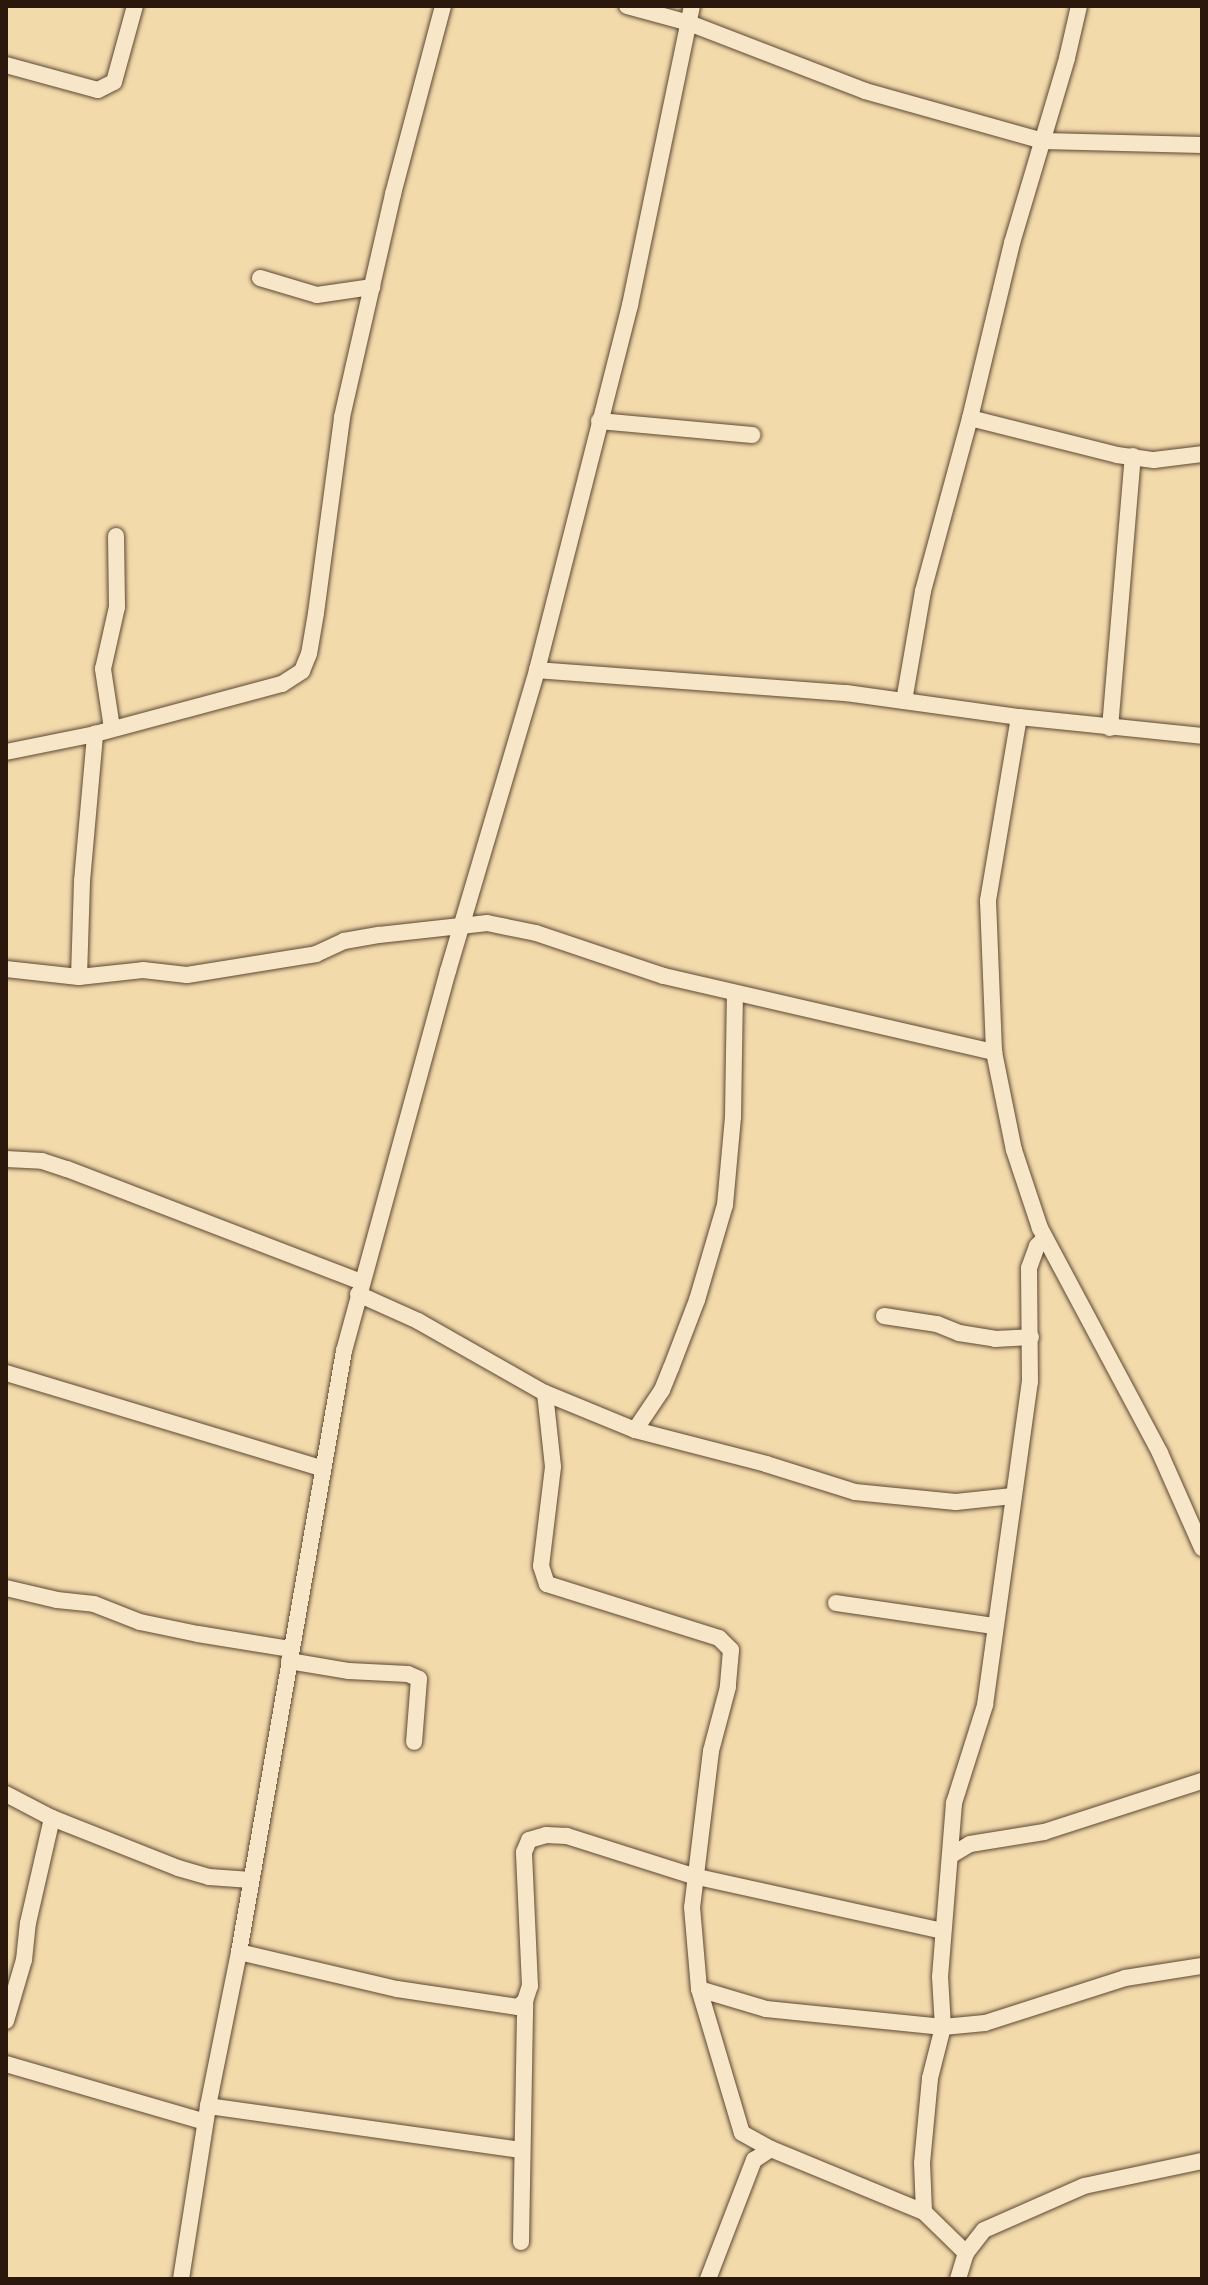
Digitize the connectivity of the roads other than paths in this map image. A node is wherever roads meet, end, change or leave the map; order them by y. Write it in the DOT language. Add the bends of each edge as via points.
graph roads {
  1 [pos="135,6"];
  2 [pos="443,6"];
  3 [pos="627,6"];
  4 [pos="1079,6"];
  5 [pos="691,14"];
  6 [pos="6,65"];
  7 [pos="1043,141"];
  8 [pos="1202,145"];
  9 [pos="260,278"];
  10 [pos="372,287"];
  11 [pos="970,418"];
  12 [pos="599,421"];
  13 [pos="752,435"];
  14 [pos="1202,454"];
  15 [pos="1133,456"];
  16 [pos="116,536"];
  17 [pos="537,670"];
  18 [pos="904,701"];
  19 [pos="1019,717"];
  20 [pos="112,728"];
  21 [pos="1110,728"];
  22 [pos="95,734"];
  23 [pos="1202,736"];
  24 [pos="6,752"];
  25 [pos="463,924"];
  26 [pos="6,969"];
  27 [pos="79,977"];
  28 [pos="735,994"];
  29 [pos="994,1052"];
  30 [pos="6,1159"];
  31 [pos="1045,1238"];
  32 [pos="359,1288"];
  33 [pos="884,1316"];
  34 [pos="1031,1337"];
  35 [pos="6,1373"];
  36 [pos="545,1393"];
  37 [pos="635,1430"];
  38 [pos="321,1468"];
  39 [pos="1013,1496"];
  40 [pos="1202,1548"];
  41 [pos="6,1588"];
  42 [pos="836,1603"];
  43 [pos="994,1626"];
  44 [pos="290,1655"];
  45 [pos="414,1742"];
  46 [pos="1202,1781"];
  47 [pos="6,1794"];
  48 [pos="52,1818"];
  49 [pos="952,1831"];
  50 [pos="970,1844"];
  51 [pos="950,1856"];
  52 [pos="693,1876"];
  53 [pos="251,1880"];
  54 [pos="943,1931"];
  55 [pos="239,1952"];
  56 [pos="1202,1966"];
  57 [pos="699,1989"];
  58 [pos="525,2001"];
  59 [pos="6,2021"];
  60 [pos="943,2027"];
  61 [pos="6,2064"];
  62 [pos="206,2114"];
  63 [pos="742,2133"];
  64 [pos="771,2149"];
  65 [pos="522,2150"];
  66 [pos="754,2160"];
  67 [pos="1202,2161"];
  68 [pos="924,2212"];
  69 [pos="521,2242"];
  70 [pos="966,2253"];
  71 [pos="181,2279"];
  72 [pos="708,2279"];
  73 [pos="958,2279"];
  1 -- 6 [label="street" via="114,82 98,90"];
  2 -- 10 [label="street"];
  3 -- 5 [label="street"];
  4 -- 7 [label="street"];
  5 -- 7 [label="street" via="865,91"];
  5 -- 12 [label="street" via="630,305"];
  7 -- 8 [label="street"];
  7 -- 11 [label="street"];
  9 -- 10 [label="street" via="317,295"];
  10 -- 20 [label="street" via="342,417 316,613 302,671 282,684"];
  11 -- 15 [label="street"];
  11 -- 18 [label="street" via="923,591"];
  12 -- 13 [label="street"];
  12 -- 17 [label="street"];
  14 -- 15 [label="street" via="1154,460"];
  15 -- 21 [label="street"];
  16 -- 20 [label="street" via="117,607 103,669"];
  17 -- 18 [label="street"];
  17 -- 25 [label="street"];
  18 -- 19 [label="street"];
  19 -- 21 [label="street"];
  19 -- 29 [label="street" via="988,901"];
  20 -- 22 [label="street"];
  21 -- 23 [label="street"];
  22 -- 24 [label="street"];
  22 -- 27 [label="street"];
  25 -- 27 [label="street" via="355,939 316,954 187,975 143,970"];
  25 -- 28 [label="street" via="536,933"];
  25 -- 32 [label="street"];
  26 -- 27 [label="street"];
  28 -- 29 [label="street"];
  28 -- 37 [label="street" via="725,1205 671,1368"];
  29 -- 31 [label="street" via="1014,1150"];
  30 -- 32 [label="street" via="67,1169"];
  31 -- 34 [label="street" via="1029,1268"];
  31 -- 40 [label="street" via="1160,1453"];
  32 -- 36 [label="street"];
  32 -- 38 [label="street"];
  33 -- 34 [label="street" via="995,1339"];
  34 -- 39 [label="street" via="1030,1382"];
  35 -- 38 [label="street"];
  36 -- 37 [label="street"];
  36 -- 52 [label="street" via="553,1467 541,1566 547,1584 719,1638 731,1650"];
  37 -- 39 [label="street" via="855,1492 956,1502"];
  38 -- 44 [label="street"];
  39 -- 43 [label="street"];
  41 -- 44 [label="street" via="94,1604 140,1622"];
  42 -- 43 [label="street"];
  43 -- 49 [label="street" via="985,1705 959,1780"];
  44 -- 45 [label="street" via="349,1671 419,1679"];
  44 -- 53 [label="street"];
  46 -- 50 [label="street" via="1044,1832"];
  47 -- 48 [label="street"];
  48 -- 53 [label="street" via="188,1871"];
  48 -- 59 [label="street" via="24,1960"];
  49 -- 50 [label="street"];
  49 -- 51 [label="street"];
  50 -- 51 [label="street"];
  51 -- 54 [label="street"];
  52 -- 54 [label="street"];
  52 -- 57 [label="street"];
  52 -- 58 [label="street" via="567,1836 529,1840 523,1862 530,1986"];
  53 -- 55 [label="street"];
  54 -- 60 [label="street"];
  55 -- 58 [label="street" via="470,2002 508,2008"];
  55 -- 62 [label="street"];
  56 -- 60 [label="street" via="1125,1978 985,2023"];
  57 -- 60 [label="street" via="766,2009"];
  57 -- 63 [label="street"];
  58 -- 65 [label="street"];
  60 -- 68 [label="street" via="930,2078 922,2163"];
  61 -- 62 [label="street"];
  62 -- 65 [label="street"];
  62 -- 71 [label="street"];
  63 -- 64 [label="street"];
  63 -- 66 [label="street"];
  64 -- 66 [label="street"];
  64 -- 68 [label="street"];
  65 -- 69 [label="street"];
  66 -- 72 [label="street"];
  67 -- 70 [label="street" via="1084,2186 984,2230"];
  68 -- 70 [label="street"];
  70 -- 73 [label="street"];
}
